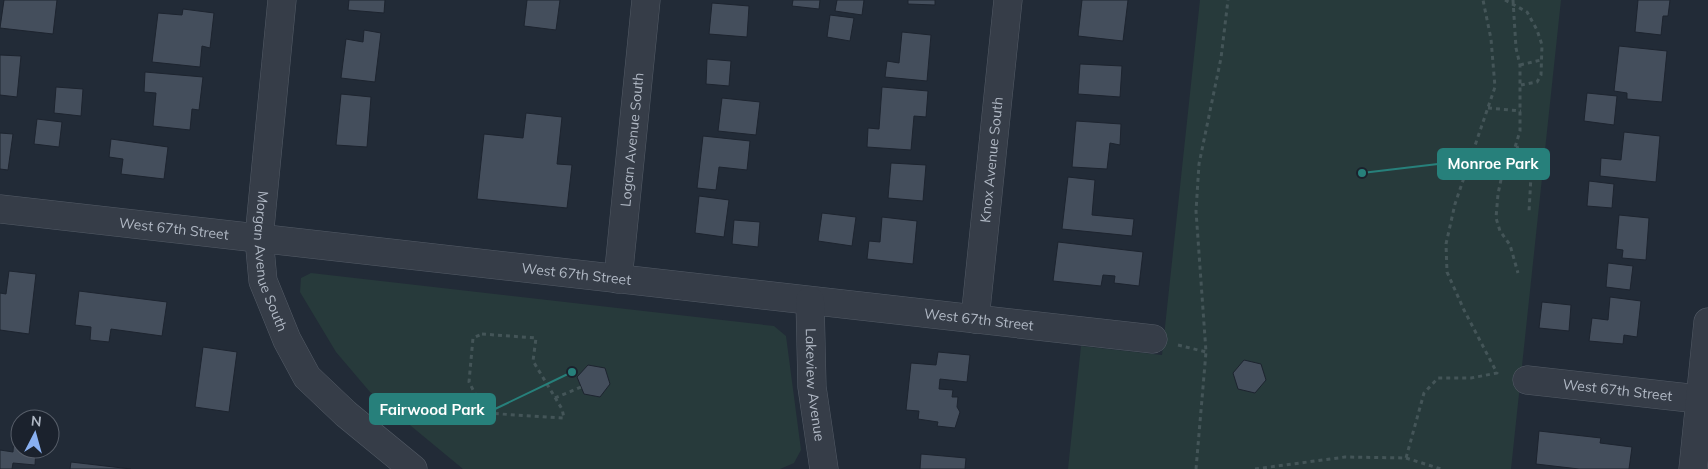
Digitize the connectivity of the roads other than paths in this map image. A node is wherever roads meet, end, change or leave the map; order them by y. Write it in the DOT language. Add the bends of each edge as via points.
graph roads {
  1 [pos="282,0"];
  2 [pos="646,0"];
  3 [pos="1008,0"];
  4 [pos="0,209"];
  5 [pos="259,238"];
  6 [pos="618,279"];
  7 [pos="810,301"];
  8 [pos="975,319"];
  9 [pos="1708,322"];
  10 [pos="1153,340"];
  11 [pos="1527,380"];
  12 [pos="1704,400"];
  13 [pos="414,469"];
  14 [pos="824,469"];
  15 [pos="1693,469"];
  1 -- 5 [label="street, Morgan Avenue South"];
  2 -- 6 [label="street, Logan Avenue South"];
  3 -- 8 [label="street, Knox Avenue South"];
  4 -- 5 [label="street, West 67th Street"];
  5 -- 6 [label="street, West 67th Street"];
  5 -- 13 [label="street, Morgan Avenue South" via="263,282 287,340 307,377 346,414"];
  6 -- 7 [label="street, West 67th Street"];
  7 -- 8 [label="street, West 67th Street"];
  7 -- 14 [label="street, Lakeview Avenue" via="812,387"];
  8 -- 10 [label="street, West 67th Street"];
  9 -- 12 [label="street"];
  11 -- 12 [label="street, West 67th Street"];
  12 -- 15 [label="street"];
}
